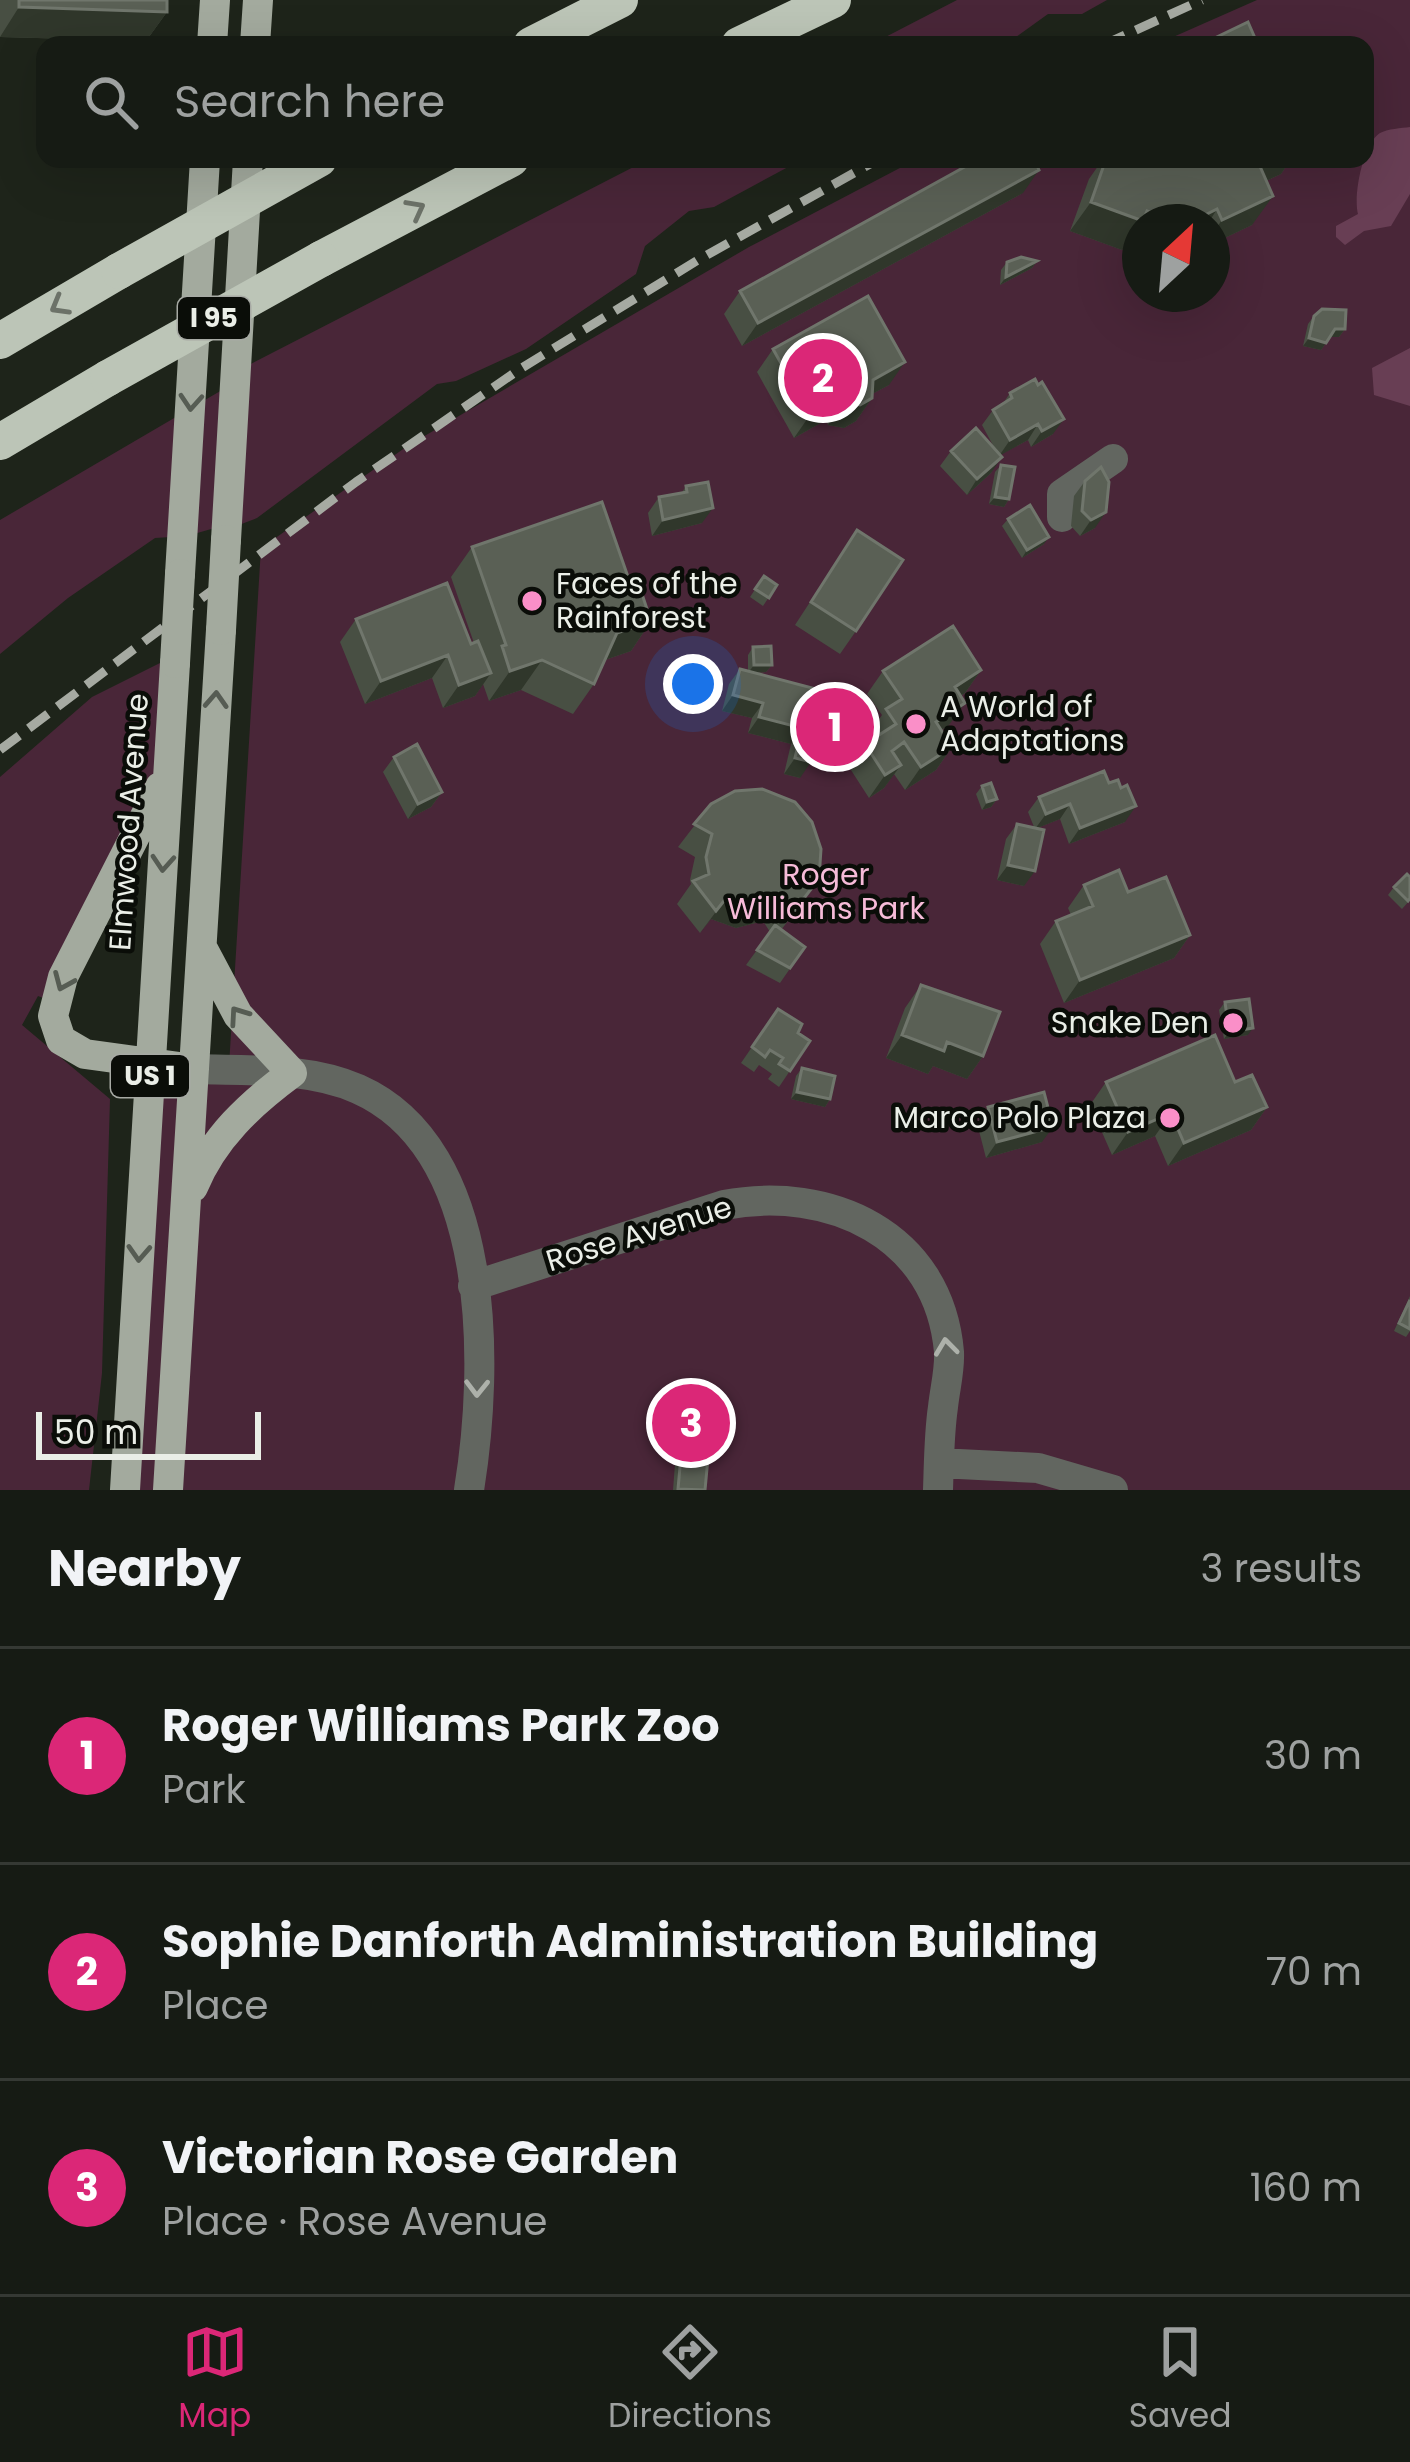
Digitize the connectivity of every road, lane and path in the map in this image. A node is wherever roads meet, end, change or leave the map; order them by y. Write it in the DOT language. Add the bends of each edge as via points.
graph roads {
  1 [pos="215,0"];
  2 [pos="258,0"];
  3 [pos="620,0"];
  4 [pos="832,0"];
  5 [pos="213,36"];
  6 [pos="256,36"];
  7 [pos="549,36"];
  8 [pos="758,36"];
  9 [pos="205,168"];
  10 [pos="247,168"];
  11 [pos="303,168"];
  12 [pos="494,168"];
  13 [pos="0,341"];
  14 [pos="0,442"];
  15 [pos="1113,459"];
  16 [pos="1062,517"];
  17 [pos="169,764"];
  18 [pos="201,945"];
  19 [pos="150,1064"];
  20 [pos="194,1069"];
  21 [pos="292,1073"];
  22 [pos="185,1214"];
  23 [pos="473,1286"];
  24 [pos="938,1477"];
  25 [pos="125,1490"];
  26 [pos="168,1490"];
  27 [pos="469,1490"];
  28 [pos="1113,1490"];
  1 -- 5 [label="main road"];
  2 -- 6 [label="main road"];
  3 -- 7 [label="highway"];
  4 -- 8 [label="highway"];
  9 -- 17 [label="main road, Elmwood Avenue / US 1, one-way, bridge"];
  18 -- 10 [label="main road, US 1, one-way, bridge"];
  11 -- 13 [label="highway, one-way, bridge"];
  14 -- 12 [label="highway, I 95, one-way, bridge"];
  15 -- 16 [label="street" via="1062,494"];
  17 -- 19 [label="main road, Elmwood Avenue / US 1, one-way"];
  17 -- 19 [label="main road, one-way" via="58,989 53,1016 71,1048"];
  18 -- 20 [label="main road, US 1"];
  21 -- 18 [label="main road, one-way" via="238,1015"];
  19 -- 20 [label="main road"];
  19 -- 25 [label="main road, Elmwood Avenue / US 1, one-way"];
  20 -- 21 [label="street"];
  20 -- 22 [label="main road, US 1"];
  21 -- 22 [label="main road" via="220,1140"];
  21 -- 23 [label="street" via="371,1095 420,1136 454,1195"];
  22 -- 26 [label="main road, US 1"];
  24 -- 23 [label="street, Rose Avenue, one-way" via="949,1352 941,1314 910,1258 852,1215 801,1202 724,1204"];
  23 -- 27 [label="street, one-way"];
  24 -- 28 [label="street" via="1038,1468"];
}
